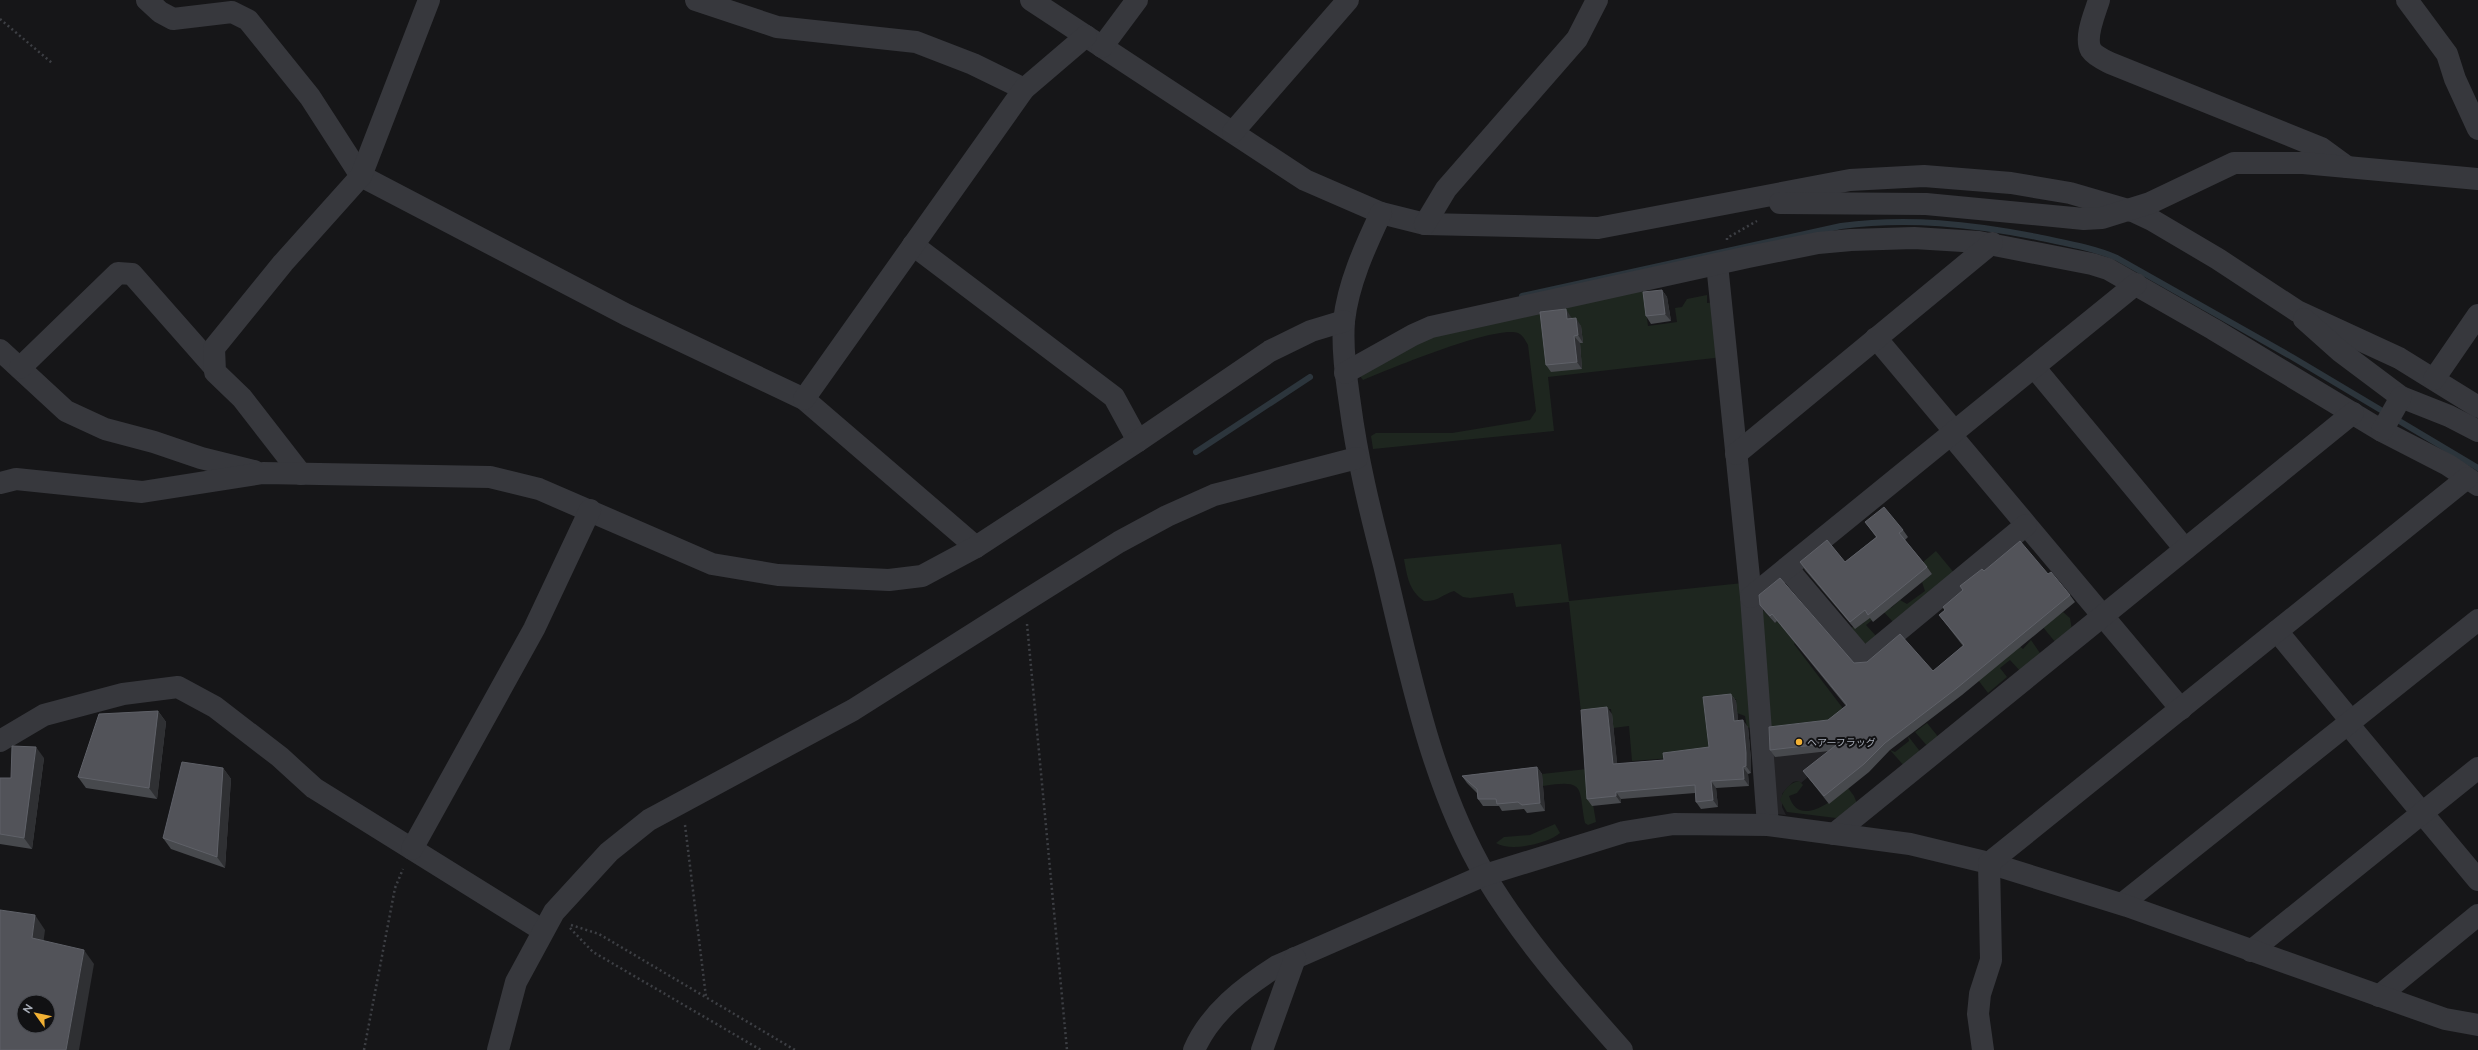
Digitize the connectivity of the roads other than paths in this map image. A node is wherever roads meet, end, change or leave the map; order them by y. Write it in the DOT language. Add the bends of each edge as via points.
graph roads {
  1 [pos="147,0"];
  2 [pos="428,0"];
  3 [pos="696,0"];
  4 [pos="1031,0"];
  5 [pos="1137,0"];
  6 [pos="1348,0"];
  7 [pos="1597,0"];
  8 [pos="2099,0"];
  9 [pos="2407,0"];
  10 [pos="1094,41"];
  11 [pos="1024,89"];
  12 [pos="2478,129"];
  13 [pos="1233,132"];
  14 [pos="2346,167"];
  15 [pos="360,176"];
  16 [pos="2478,179"];
  17 [pos="1766,197"];
  18 [pos="2128,210"];
  19 [pos="1381,213"];
  20 [pos="1949,214"];
  21 [pos="1425,224"];
  22 [pos="1948,240"];
  23 [pos="1992,243"];
  24 [pos="913,245"];
  25 [pos="1717,264"];
  26 [pos="2136,284"];
  27 [pos="2297,311"];
  28 [pos="2478,315"];
  29 [pos="1344,321"];
  30 [pos="1876,338"];
  31 [pos="0,350"];
  32 [pos="214,367"];
  33 [pos="2034,367"];
  34 [pos="20,368"];
  35 [pos="1345,373"];
  36 [pos="2434,379"];
  37 [pos="2402,397"];
  38 [pos="804,399"];
  39 [pos="2478,407"];
  40 [pos="2353,412"];
  41 [pos="2382,431"];
  42 [pos="2478,431"];
  43 [pos="1953,434"];
  44 [pos="1138,441"];
  45 [pos="1736,454"];
  46 [pos="1357,458"];
  47 [pos="262,473"];
  48 [pos="301,474"];
  49 [pos="2472,482"];
  50 [pos="0,483"];
  51 [pos="590,510"];
  52 [pos="2026,525"];
  53 [pos="976,547"];
  54 [pos="2185,549"];
  55 [pos="1787,568"];
  56 [pos="1751,597"];
  57 [pos="2102,615"];
  58 [pos="2478,620"];
  59 [pos="2277,631"];
  60 [pos="2180,709"];
  61 [pos="2350,722"];
  62 [pos="0,741"];
  63 [pos="2478,768"];
  64 [pos="2422,813"];
  65 [pos="1768,825"];
  66 [pos="1834,834"];
  67 [pos="412,850"];
  68 [pos="1989,863"];
  69 [pos="1485,875"];
  70 [pos="2478,880"];
  71 [pos="2122,904"];
  72 [pos="2478,915"];
  73 [pos="542,930"];
  74 [pos="2251,951"];
  75 [pos="1295,958"];
  76 [pos="2378,996"];
  77 [pos="2478,1026"];
  78 [pos="498,1050"];
  79 [pos="1194,1050"];
  80 [pos="1262,1050"];
  81 [pos="1622,1050"];
  82 [pos="1983,1050"];
  1 -- 15 [label="street" via="160,12 173,19 232,12 248,20 310,97"];
  2 -- 15 [label="street"];
  3 -- 11 [label="street" via="777,27 916,42 973,64"];
  4 -- 10 [label="street"];
  5 -- 10 [label="street"];
  6 -- 13 [label="street"];
  7 -- 21 [label="street" via="1576,39 1446,189"];
  8 -- 14 [label="street" via="2089,39 2091,50 2096,55 2110,63 2320,148"];
  9 -- 12 [label="street" via="2446,54"];
  10 -- 11 [label="street"];
  10 -- 13 [label="street"];
  11 -- 24 [label="street"];
  13 -- 19 [label="street" via="1305,180"];
  14 -- 16 [label="street"];
  14 -- 18 [label="street" via="2303,163 2234,163 2150,203"];
  15 -- 32 [label="street" via="283,263 214,348"];
  15 -- 38 [label="street" via="627,316"];
  17 -- 18 [label="street" via="1784,204 1926,204 2084,219 2102,218"];
  17 -- 18 [label="street" via="1850,180 1924,176 2011,183 2070,193"];
  17 -- 21 [label="street" via="1598,228"];
  18 -- 27 [label="street" via="2152,220 2218,259"];
  19 -- 21 [label="street"];
  19 -- 29 [label="street" via="1354,279"];
  20 -- 22 [label="street"];
  22 -- 23 [label="street"];
  22 -- 25 [label="street" via="1891,238 1818,243"];
  23 -- 26 [label="street" via="2092,264"];
  23 -- 30 [label="street"];
  24 -- 38 [label="street"];
  24 -- 44 [label="street" via="1114,397"];
  25 -- 35 [label="street" via="1432,327"];
  25 -- 45 [label="street"];
  26 -- 33 [label="street"];
  26 -- 40 [label="street"];
  27 -- 36 [label="street" via="2399,358"];
  27 -- 37 [label="street" via="2315,331"];
  28 -- 36 [label="street"];
  29 -- 35 [label="street"];
  29 -- 44 [label="street" via="1310,331 1270,351"];
  30 -- 43 [label="street"];
  30 -- 45 [label="street"];
  31 -- 34 [label="street"];
  32 -- 34 [label="street" via="132,274 118,273"];
  32 -- 48 [label="street" via="214,372 242,398"];
  33 -- 43 [label="street"];
  33 -- 54 [label="street"];
  34 -- 47 [label="street" via="66,411 105,429 201,458"];
  35 -- 46 [label="street"];
  36 -- 39 [label="street"];
  37 -- 41 [label="street"];
  37 -- 42 [label="street"];
  38 -- 53 [label="street"];
  40 -- 41 [label="street"];
  40 -- 54 [label="street"];
  41 -- 49 [label="street" via="2410,444"];
  43 -- 52 [label="street"];
  43 -- 55 [label="street"];
  44 -- 53 [label="street"];
  45 -- 56 [label="street"];
  46 -- 69 [label="street" via="1427,739 1460,823"];
  46 -- 73 [label="street" via="1214,496 1167,516 1126,538 853,710 649,820 609,852 554,912"];
  47 -- 48 [label="street"];
  47 -- 50 [label="street" via="142,492 16,479"];
  48 -- 51 [label="street" via="490,477 539,489"];
  49 -- 59 [label="street"];
  51 -- 53 [label="street" via="712,564 778,575 889,580 922,576"];
  51 -- 67 [label="street" via="534,629"];
  52 -- 55 [label="street" via="1864,659"];
  52 -- 57 [label="street"];
  54 -- 57 [label="street"];
  55 -- 56 [label="street"];
  56 -- 65 [label="street"];
  57 -- 60 [label="street"];
  57 -- 66 [label="street"];
  58 -- 61 [label="street"];
  59 -- 60 [label="street"];
  59 -- 61 [label="street"];
  60 -- 68 [label="street"];
  61 -- 64 [label="street"];
  61 -- 71 [label="street"];
  62 -- 67 [label="street" via="44,715 123,694 178,686 215,707 280,757 314,788"];
  63 -- 64 [label="street"];
  64 -- 70 [label="street"];
  64 -- 74 [label="street"];
  65 -- 66 [label="street"];
  65 -- 69 [label="street" via="1701,823 1641,829"];
  66 -- 68 [label="street" via="1910,844"];
  67 -- 73 [label="street"];
  68 -- 71 [label="street"];
  68 -- 82 [label="street" via="1991,960 1980,994 1978,1014"];
  69 -- 75 [label="street"];
  69 -- 81 [label="street" via="1522,932"];
  71 -- 74 [label="street"];
  72 -- 76 [label="street"];
  73 -- 78 [label="street" via="516,982"];
  74 -- 76 [label="street"];
  75 -- 79 [label="street" via="1253,981 1230,1000"];
  75 -- 80 [label="street"];
  76 -- 77 [label="street" via="2445,1019"];
}
